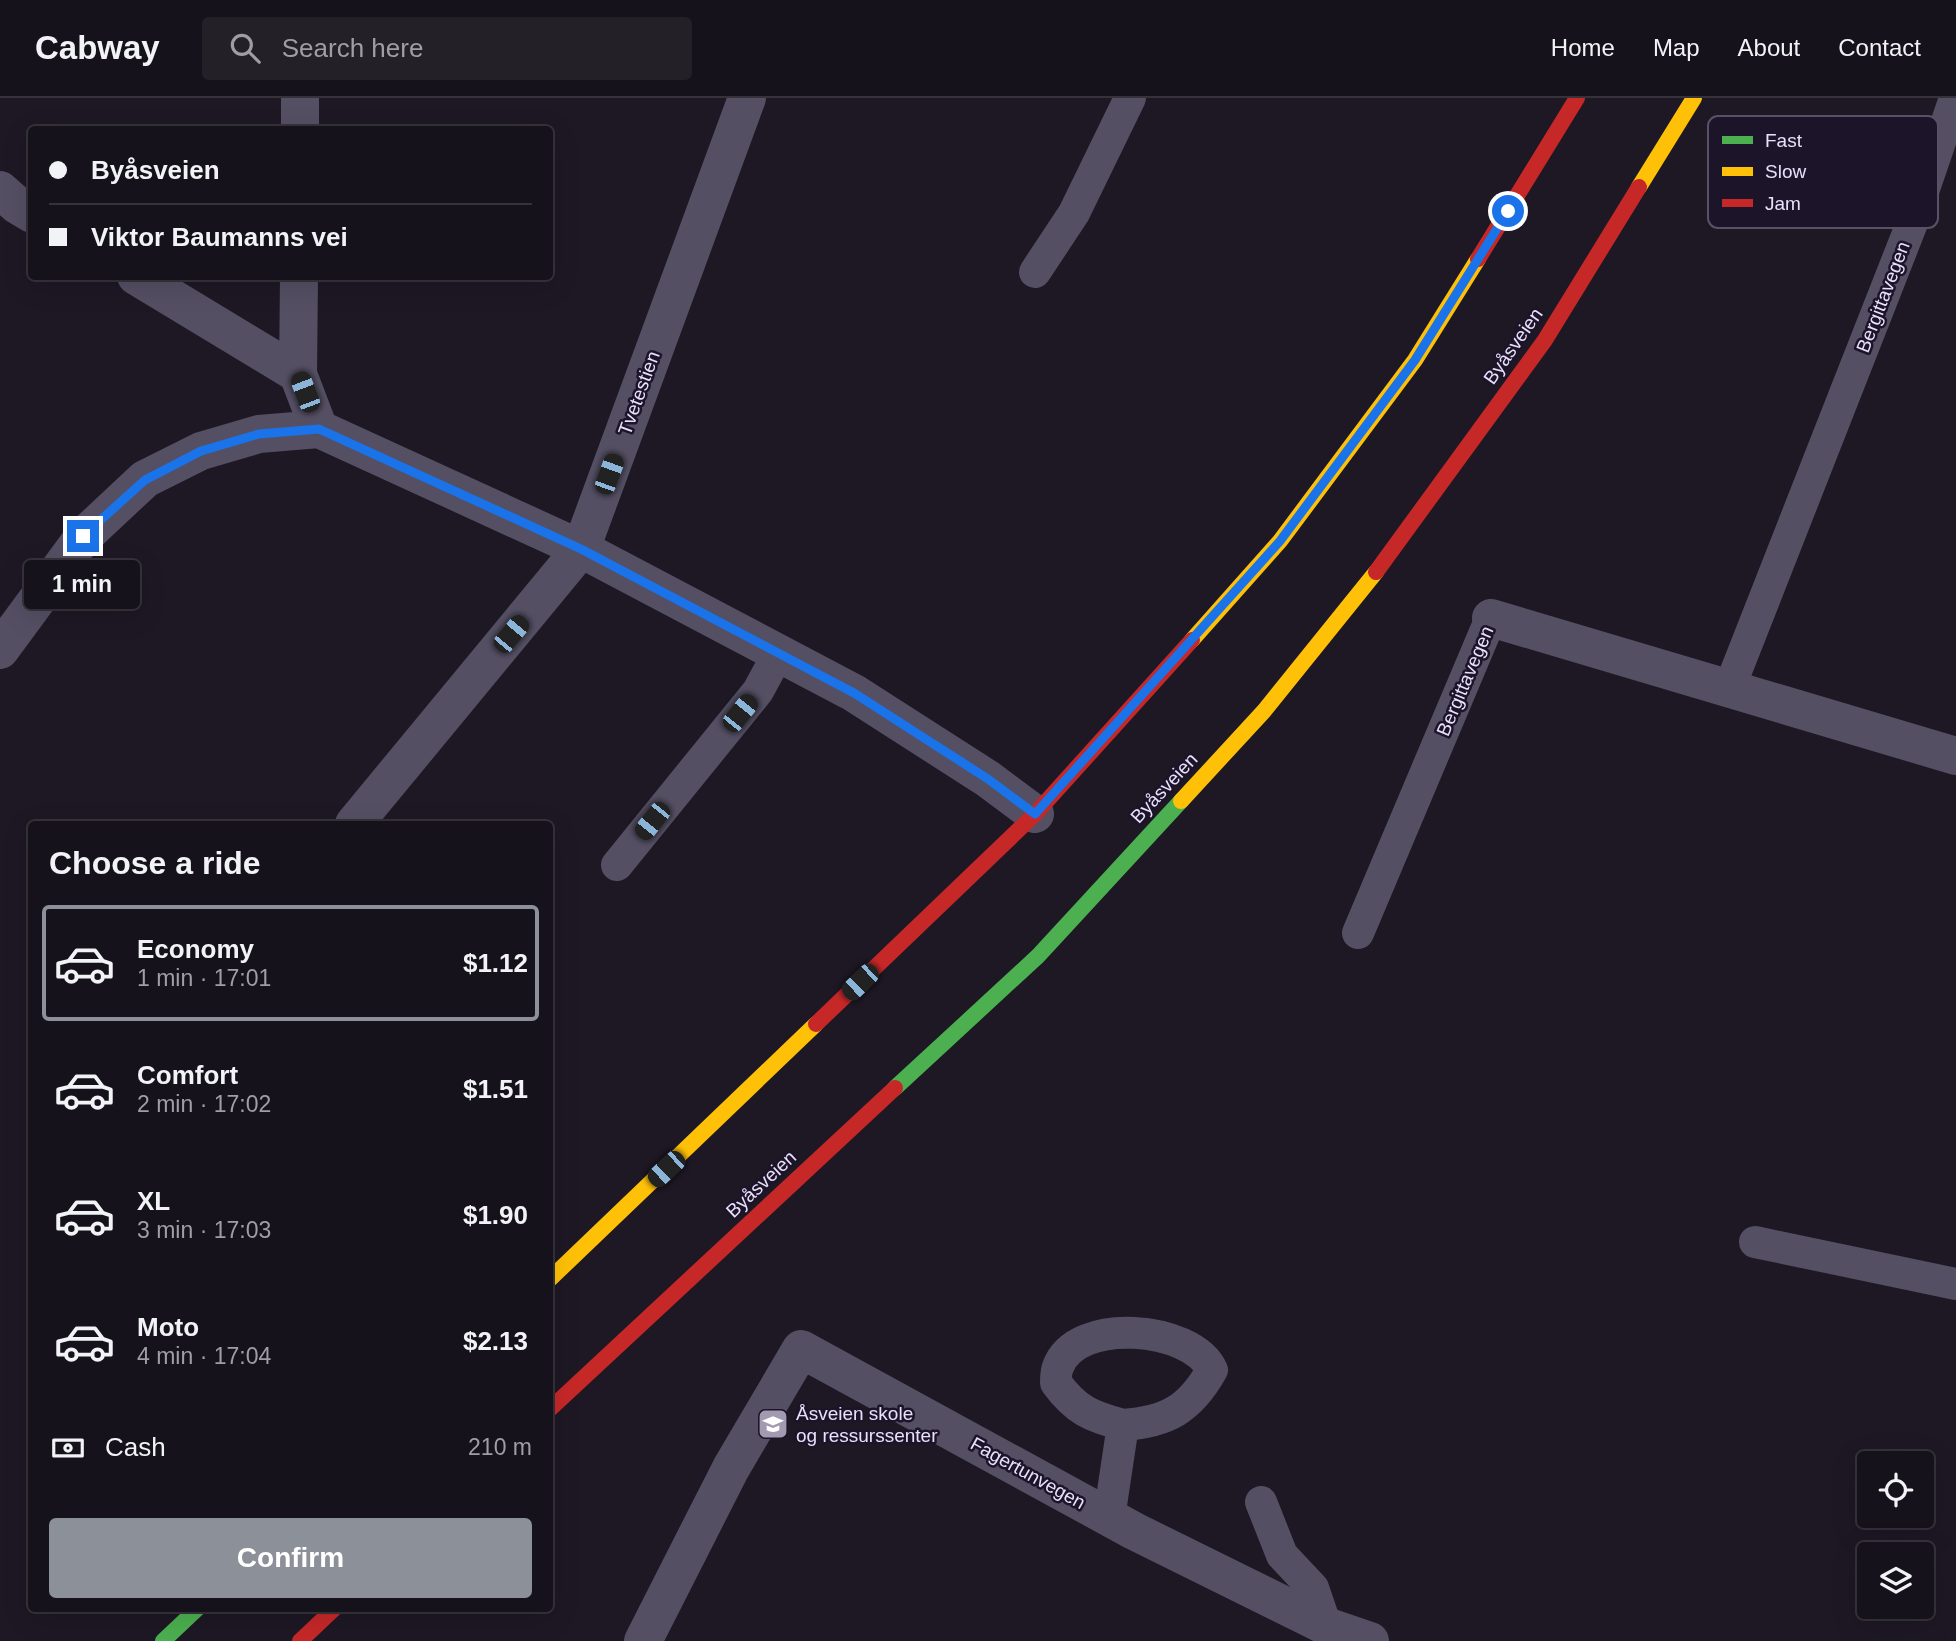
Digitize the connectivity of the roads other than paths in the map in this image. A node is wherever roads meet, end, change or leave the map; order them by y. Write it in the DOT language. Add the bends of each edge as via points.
graph roads {
  1 [pos="300,98"];
  2 [pos="747,98"];
  3 [pos="1130,98"];
  4 [pos="1577,98"];
  5 [pos="1695,98"];
  6 [pos="1955,98"];
  7 [pos="300,126"];
  8 [pos="1938,148"];
  9 [pos="0,190"];
  10 [pos="28,212"];
  11 [pos="1910,228"];
  12 [pos="1035,272"];
  13 [pos="143,280"];
  14 [pos="299,280"];
  15 [pos="298,374"];
  16 [pos="319,429"];
  17 [pos="581,549"];
  18 [pos="1491,618"];
  19 [pos="0,650"];
  20 [pos="778,654"];
  21 [pos="1729,689"];
  22 [pos="1956,756"];
  23 [pos="1035,814"];
  24 [pos="356,821"];
  25 [pos="617,865"];
  26 [pos="1359,933"];
  27 [pos="1755,1242"];
  28 [pos="553,1276"];
  29 [pos="1956,1284"];
  30 [pos="553,1406"];
  31 [pos="1123,1425"];
  32 [pos="1261,1502"];
  33 [pos="1109,1518"];
  34 [pos="194,1612"];
  35 [pos="331,1612"];
  36 [pos="1326,1626"];
  37 [pos="163,1641"];
  38 [pos="300,1641"];
  39 [pos="643,1641"];
  40 [pos="1370,1641"];
  1 -- 7 [label="street"];
  2 -- 17 [label="street, Tvetestien"];
  3 -- 12 [label="lane" via="1074,213"];
  4 -- 23 [label="main road" via="1415,360 1280,541"];
  5 -- 30 [label="main road, Byåsveien" via="1545,340 1391,553 1264,711 1038,956"];
  6 -- 8 [label="lane, Bergittavegen"];
  9 -- 10 [label="street"];
  11 -- 21 [label="lane, Bergittavegen"];
  13 -- 15 [label="street"];
  14 -- 15 [label="street"];
  15 -- 16 [label="street"];
  16 -- 17 [label="street"];
  16 -- 19 [label="street" via="259,434 201,451 145,480 83,536"];
  17 -- 20 [label="street"];
  17 -- 24 [label="street, Tvetestien"];
  18 -- 21 [label="street, Bergittavegen"];
  18 -- 26 [label="lane, Bergittavegen"];
  20 -- 23 [label="street" via="854,693"];
  20 -- 25 [label="lane" via="758,691"];
  21 -- 22 [label="street, Bergittavegen"];
  23 -- 28 [label="main road"];
  27 -- 29 [label="lane"];
  31 -- 33 [label="lane"];
  32 -- 36 [label="lane" via="1282,1555 1313,1588"];
  33 -- 36 [label="street, Fagertunvegen"];
  33 -- 39 [label="street, Fagertunvegen" via="802,1349 732,1468"];
  34 -- 37 [label="main road"];
  35 -- 38 [label="main road"];
  36 -- 40 [label="street, Fagertunvegen"];
}
